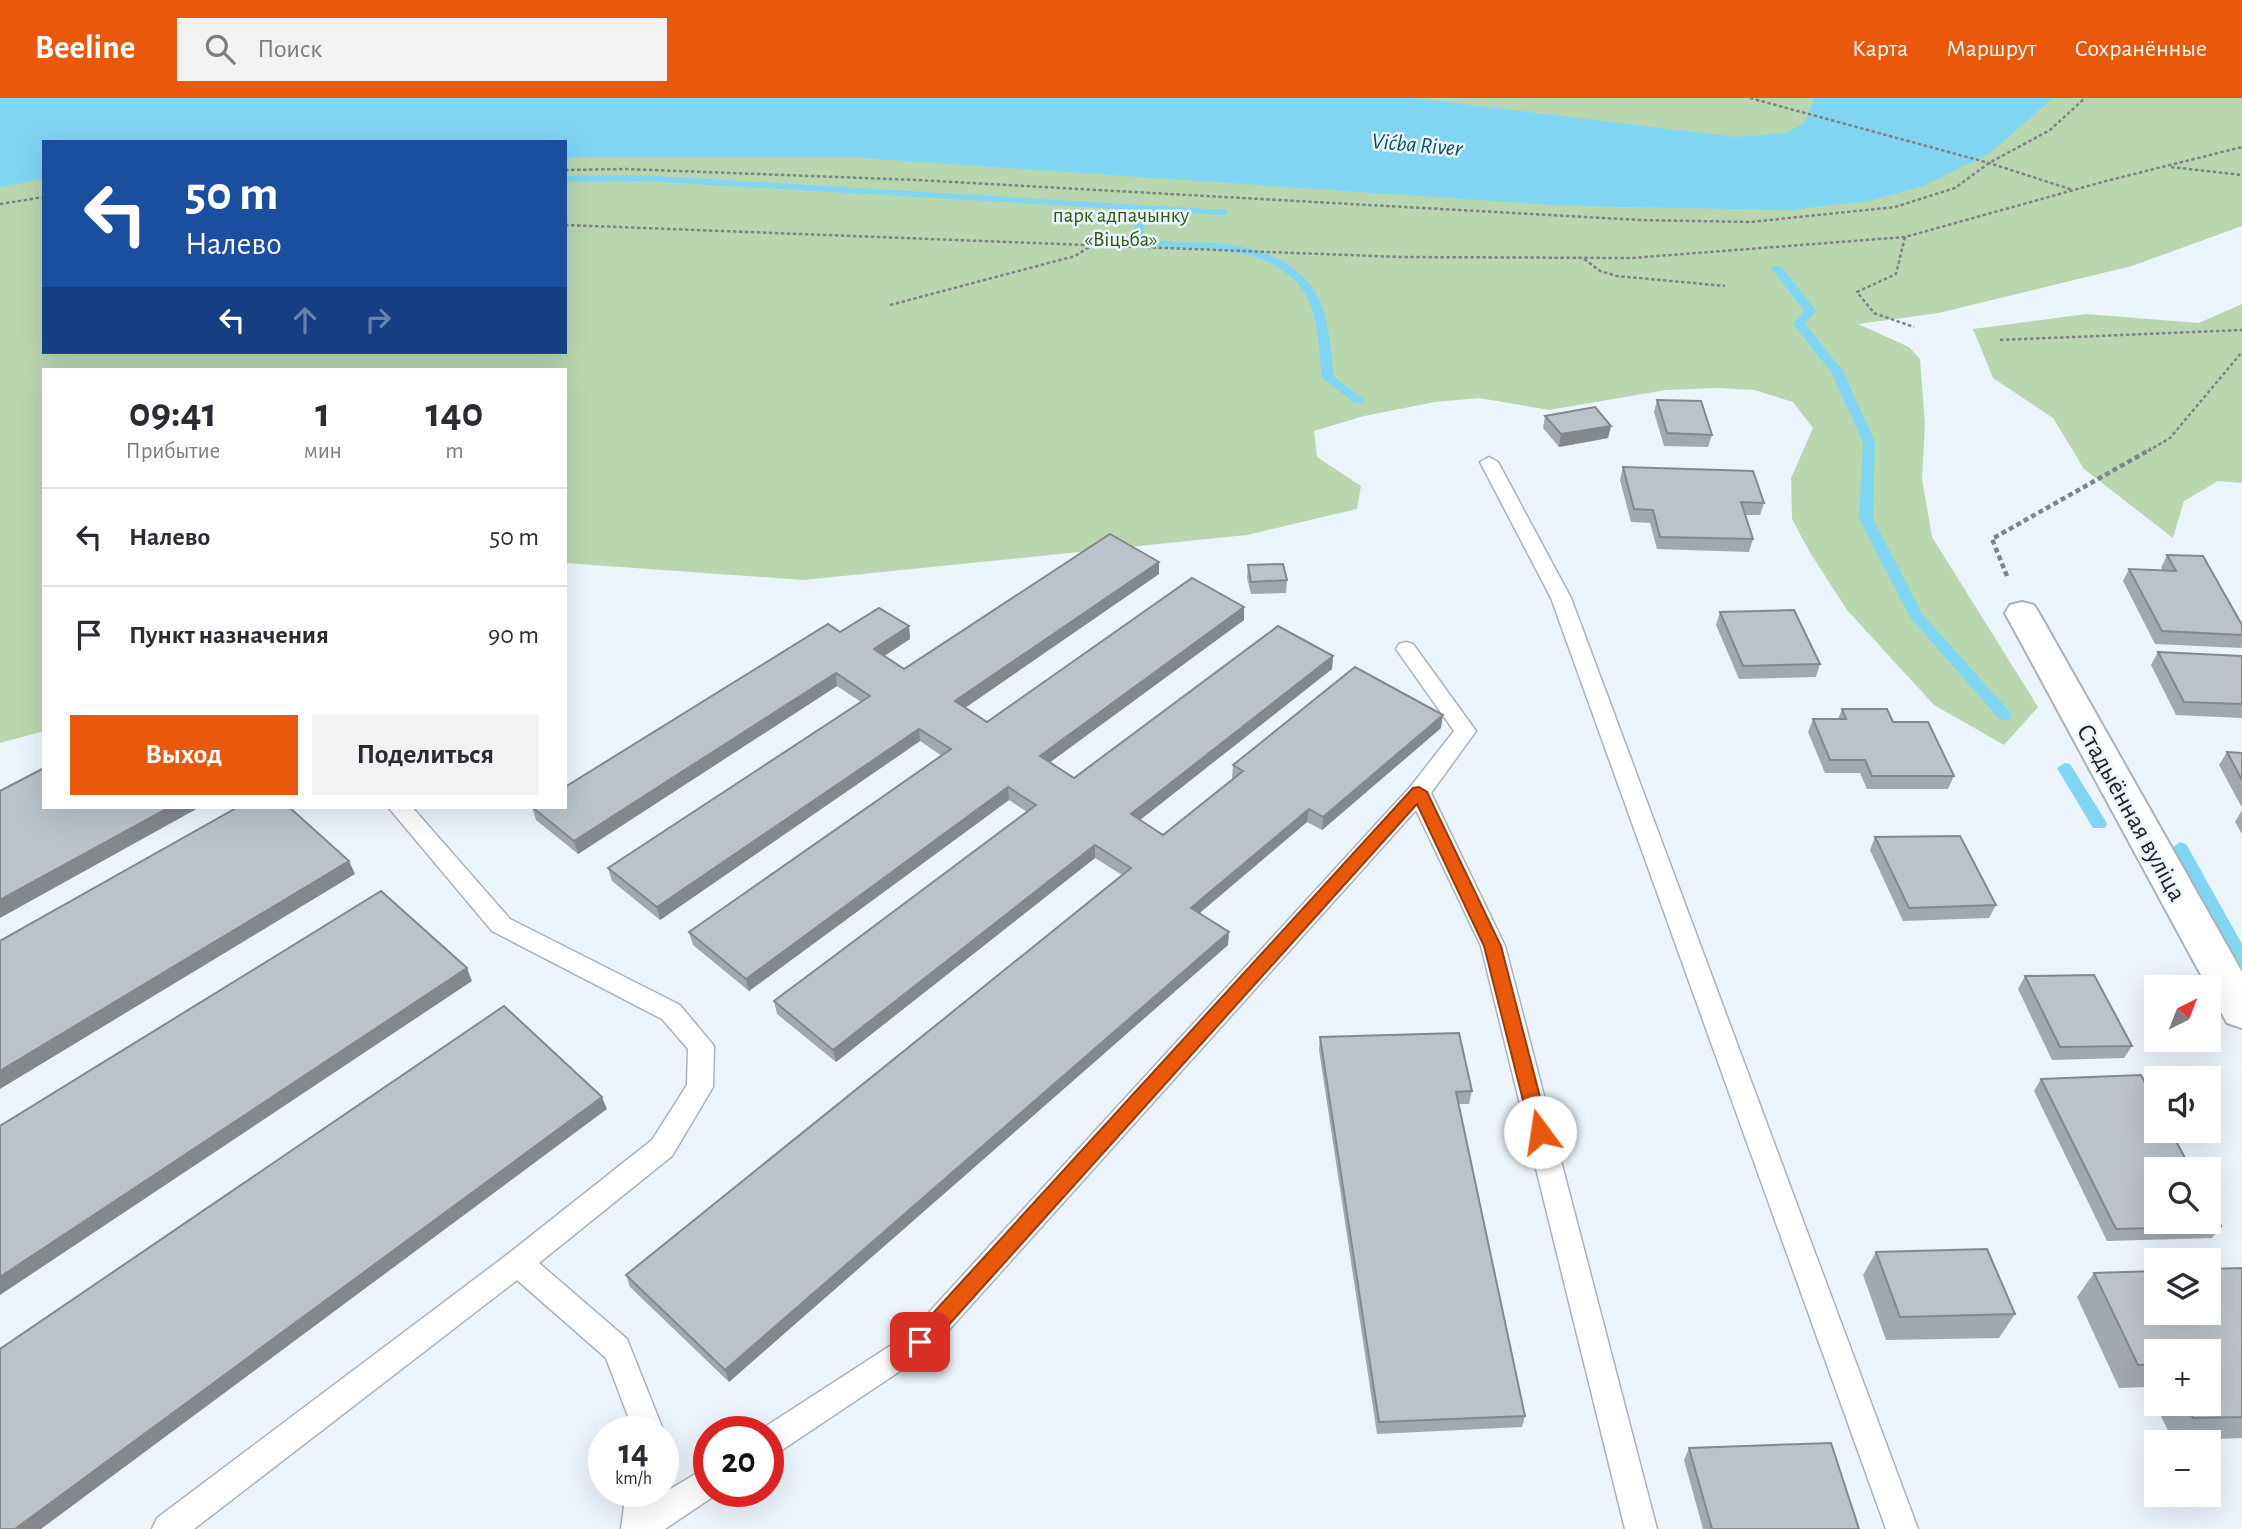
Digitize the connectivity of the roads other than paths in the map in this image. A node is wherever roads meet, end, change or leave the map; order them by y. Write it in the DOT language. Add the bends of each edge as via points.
graph roads {
  1 [pos="1489,462"];
  2 [pos="2022,614"];
  3 [pos="1406,649"];
  4 [pos="1419,792"];
  5 [pos="401,809"];
  6 [pos="2242,1011"];
  7 [pos="518,1263"];
  8 [pos="644,1416"];
  9 [pos="784,1431"];
  10 [pos="693,1491"];
  11 [pos="640,1507"];
  12 [pos="637,1528"];
  13 [pos="168,1529"];
  14 [pos="1641,1529"];
  15 [pos="1902,1529"];
  1 -- 15 [label="lane" via="1561,598"];
  2 -- 6 [label="street, Стадыённая вуліца"];
  3 -- 4 [label="lane" via="1465,731"];
  4 -- 9 [label="lane" via="920,1342"];
  4 -- 14 [label="lane" via="1493,946"];
  5 -- 7 [label="lane" via="501,925 671,1012 701,1046 700,1087 662,1148"];
  7 -- 8 [label="lane" via="617,1349"];
  7 -- 13 [label="lane"];
  10 -- 12 [label="lane"];
  11 -- 12 [label="lane"];
}
